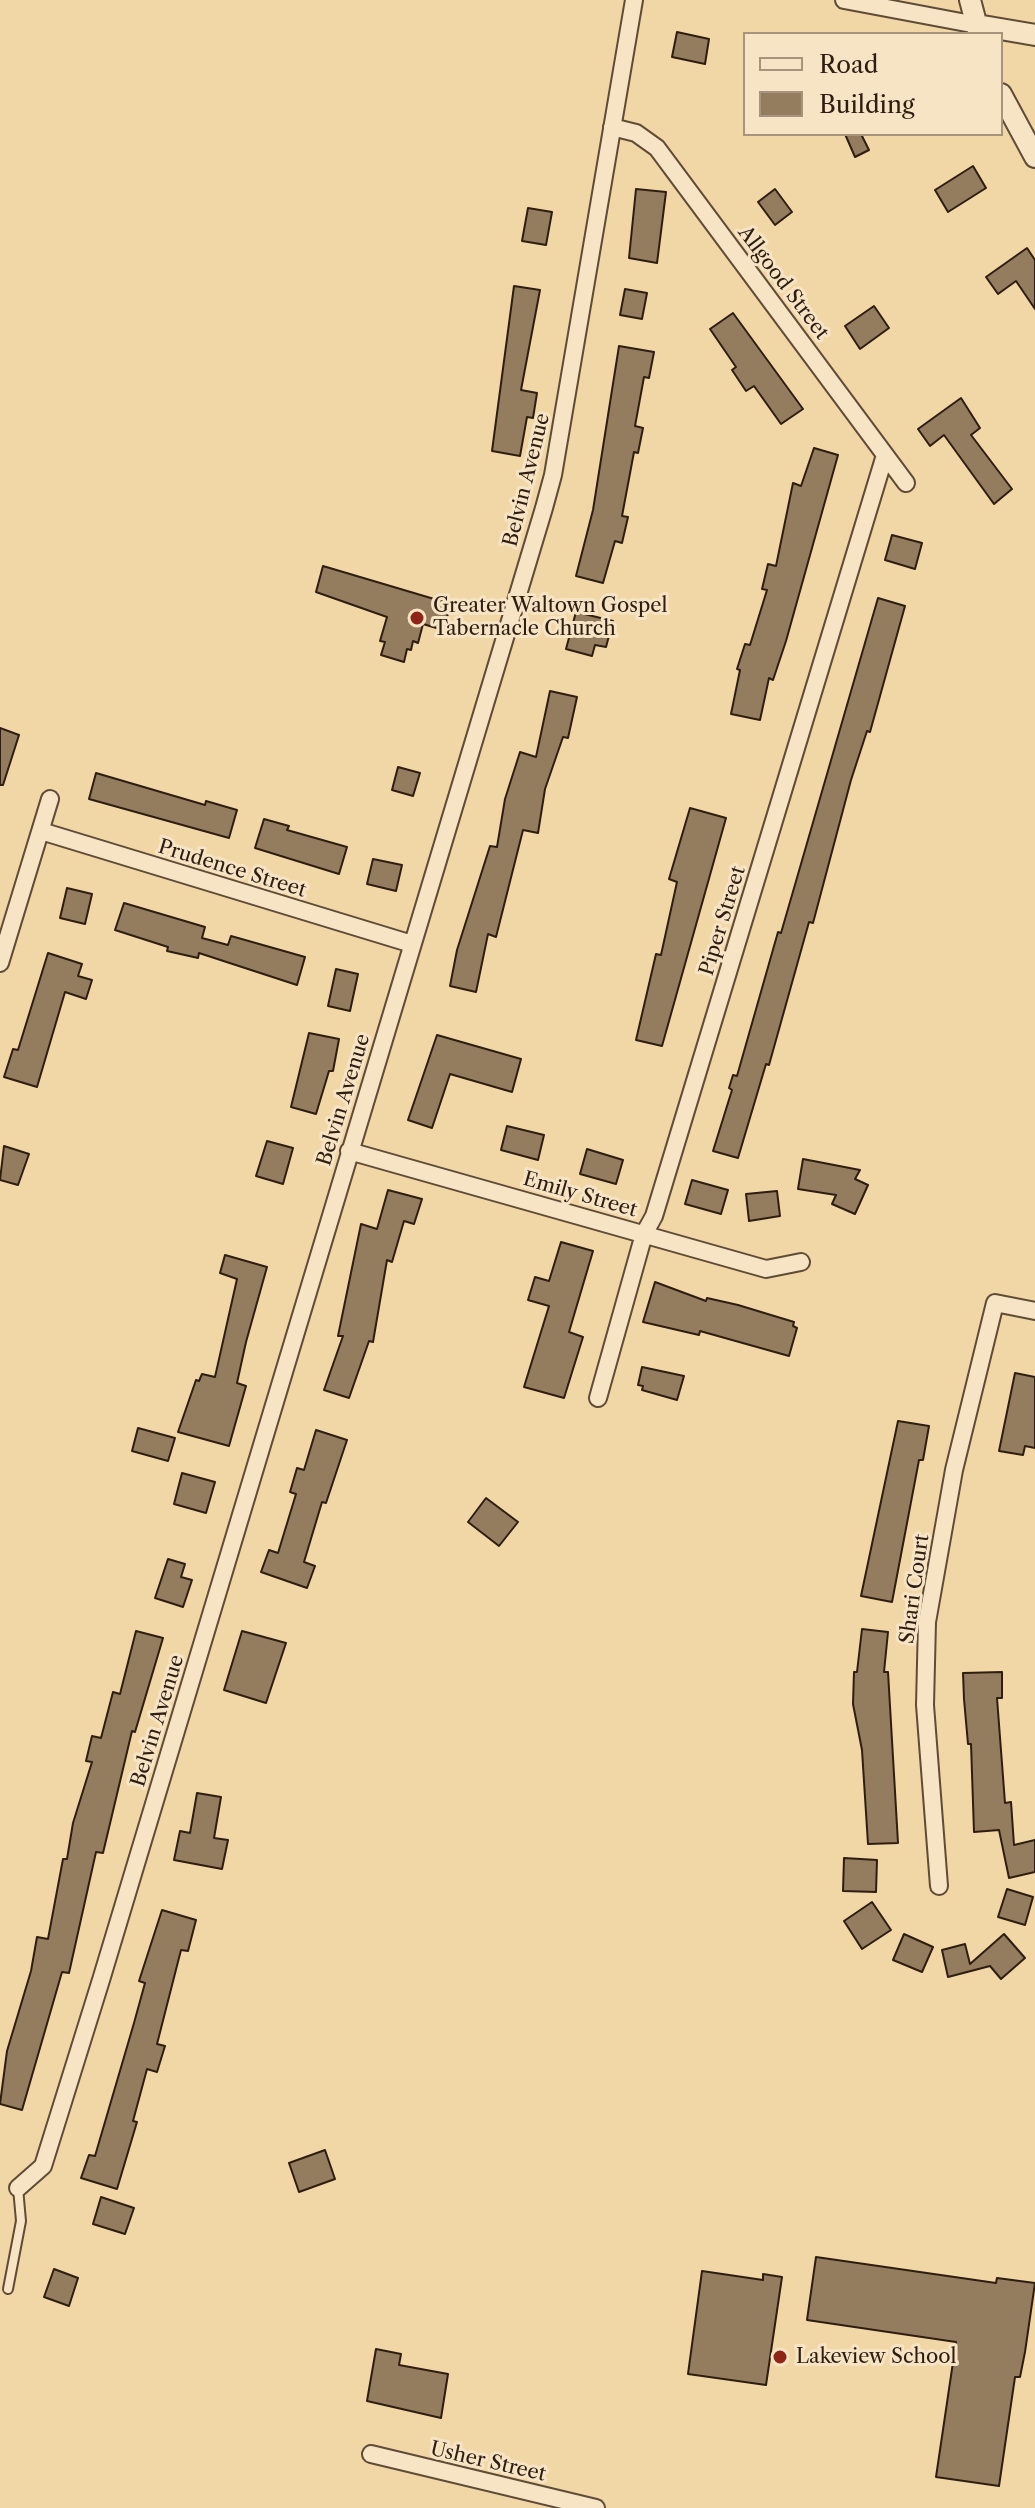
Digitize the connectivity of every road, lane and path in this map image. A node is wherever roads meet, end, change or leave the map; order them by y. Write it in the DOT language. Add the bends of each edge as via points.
graph roads {
  1 [pos="634,0"];
  2 [pos="844,0"];
  3 [pos="970,0"];
  4 [pos="978,29"];
  5 [pos="1035,35"];
  6 [pos="1003,98"];
  7 [pos="612,127"];
  8 [pos="1035,157"];
  9 [pos="885,455"];
  10 [pos="906,483"];
  11 [pos="50,799"];
  12 [pos="41,831"];
  13 [pos="412,944"];
  14 [pos="0,963"];
  15 [pos="349,1151"];
  16 [pos="644,1234"];
  17 [pos="801,1262"];
  18 [pos="1035,1311"];
  19 [pos="598,1398"];
  20 [pos="939,1886"];
  21 [pos="18,2188"];
  22 [pos="8,2289"];
  23 [pos="371,2454"];
  24 [pos="596,2508"];
  1 -- 7 [label="street, Belvin Avenue"];
  2 -- 4 [label="street"];
  3 -- 4 [label="street"];
  4 -- 5 [label="street"];
  6 -- 8 [label="street"];
  7 -- 9 [label="street, Allgood Street" via="636,133 657,148"];
  7 -- 13 [label="street, Belvin Avenue" via="553,475"];
  9 -- 10 [label="street, Allgood Street"];
  9 -- 16 [label="street, Piper Street" via="654,1216"];
  11 -- 12 [label="street"];
  12 -- 13 [label="street, Prudence Street"];
  12 -- 14 [label="street"];
  13 -- 15 [label="street, Belvin Avenue"];
  15 -- 16 [label="street, Emily Street"];
  15 -- 21 [label="street, Belvin Avenue" via="43,2166"];
  16 -- 17 [label="street, Emily Street" via="766,1269"];
  16 -- 19 [label="street, Piper Street"];
  18 -- 20 [label="street, Shari Court" via="995,1303 954,1470 927,1622 925,1705"];
  21 -- 22 [label="lane" via="21,2221"];
  23 -- 24 [label="street, Usher Street"];
}
